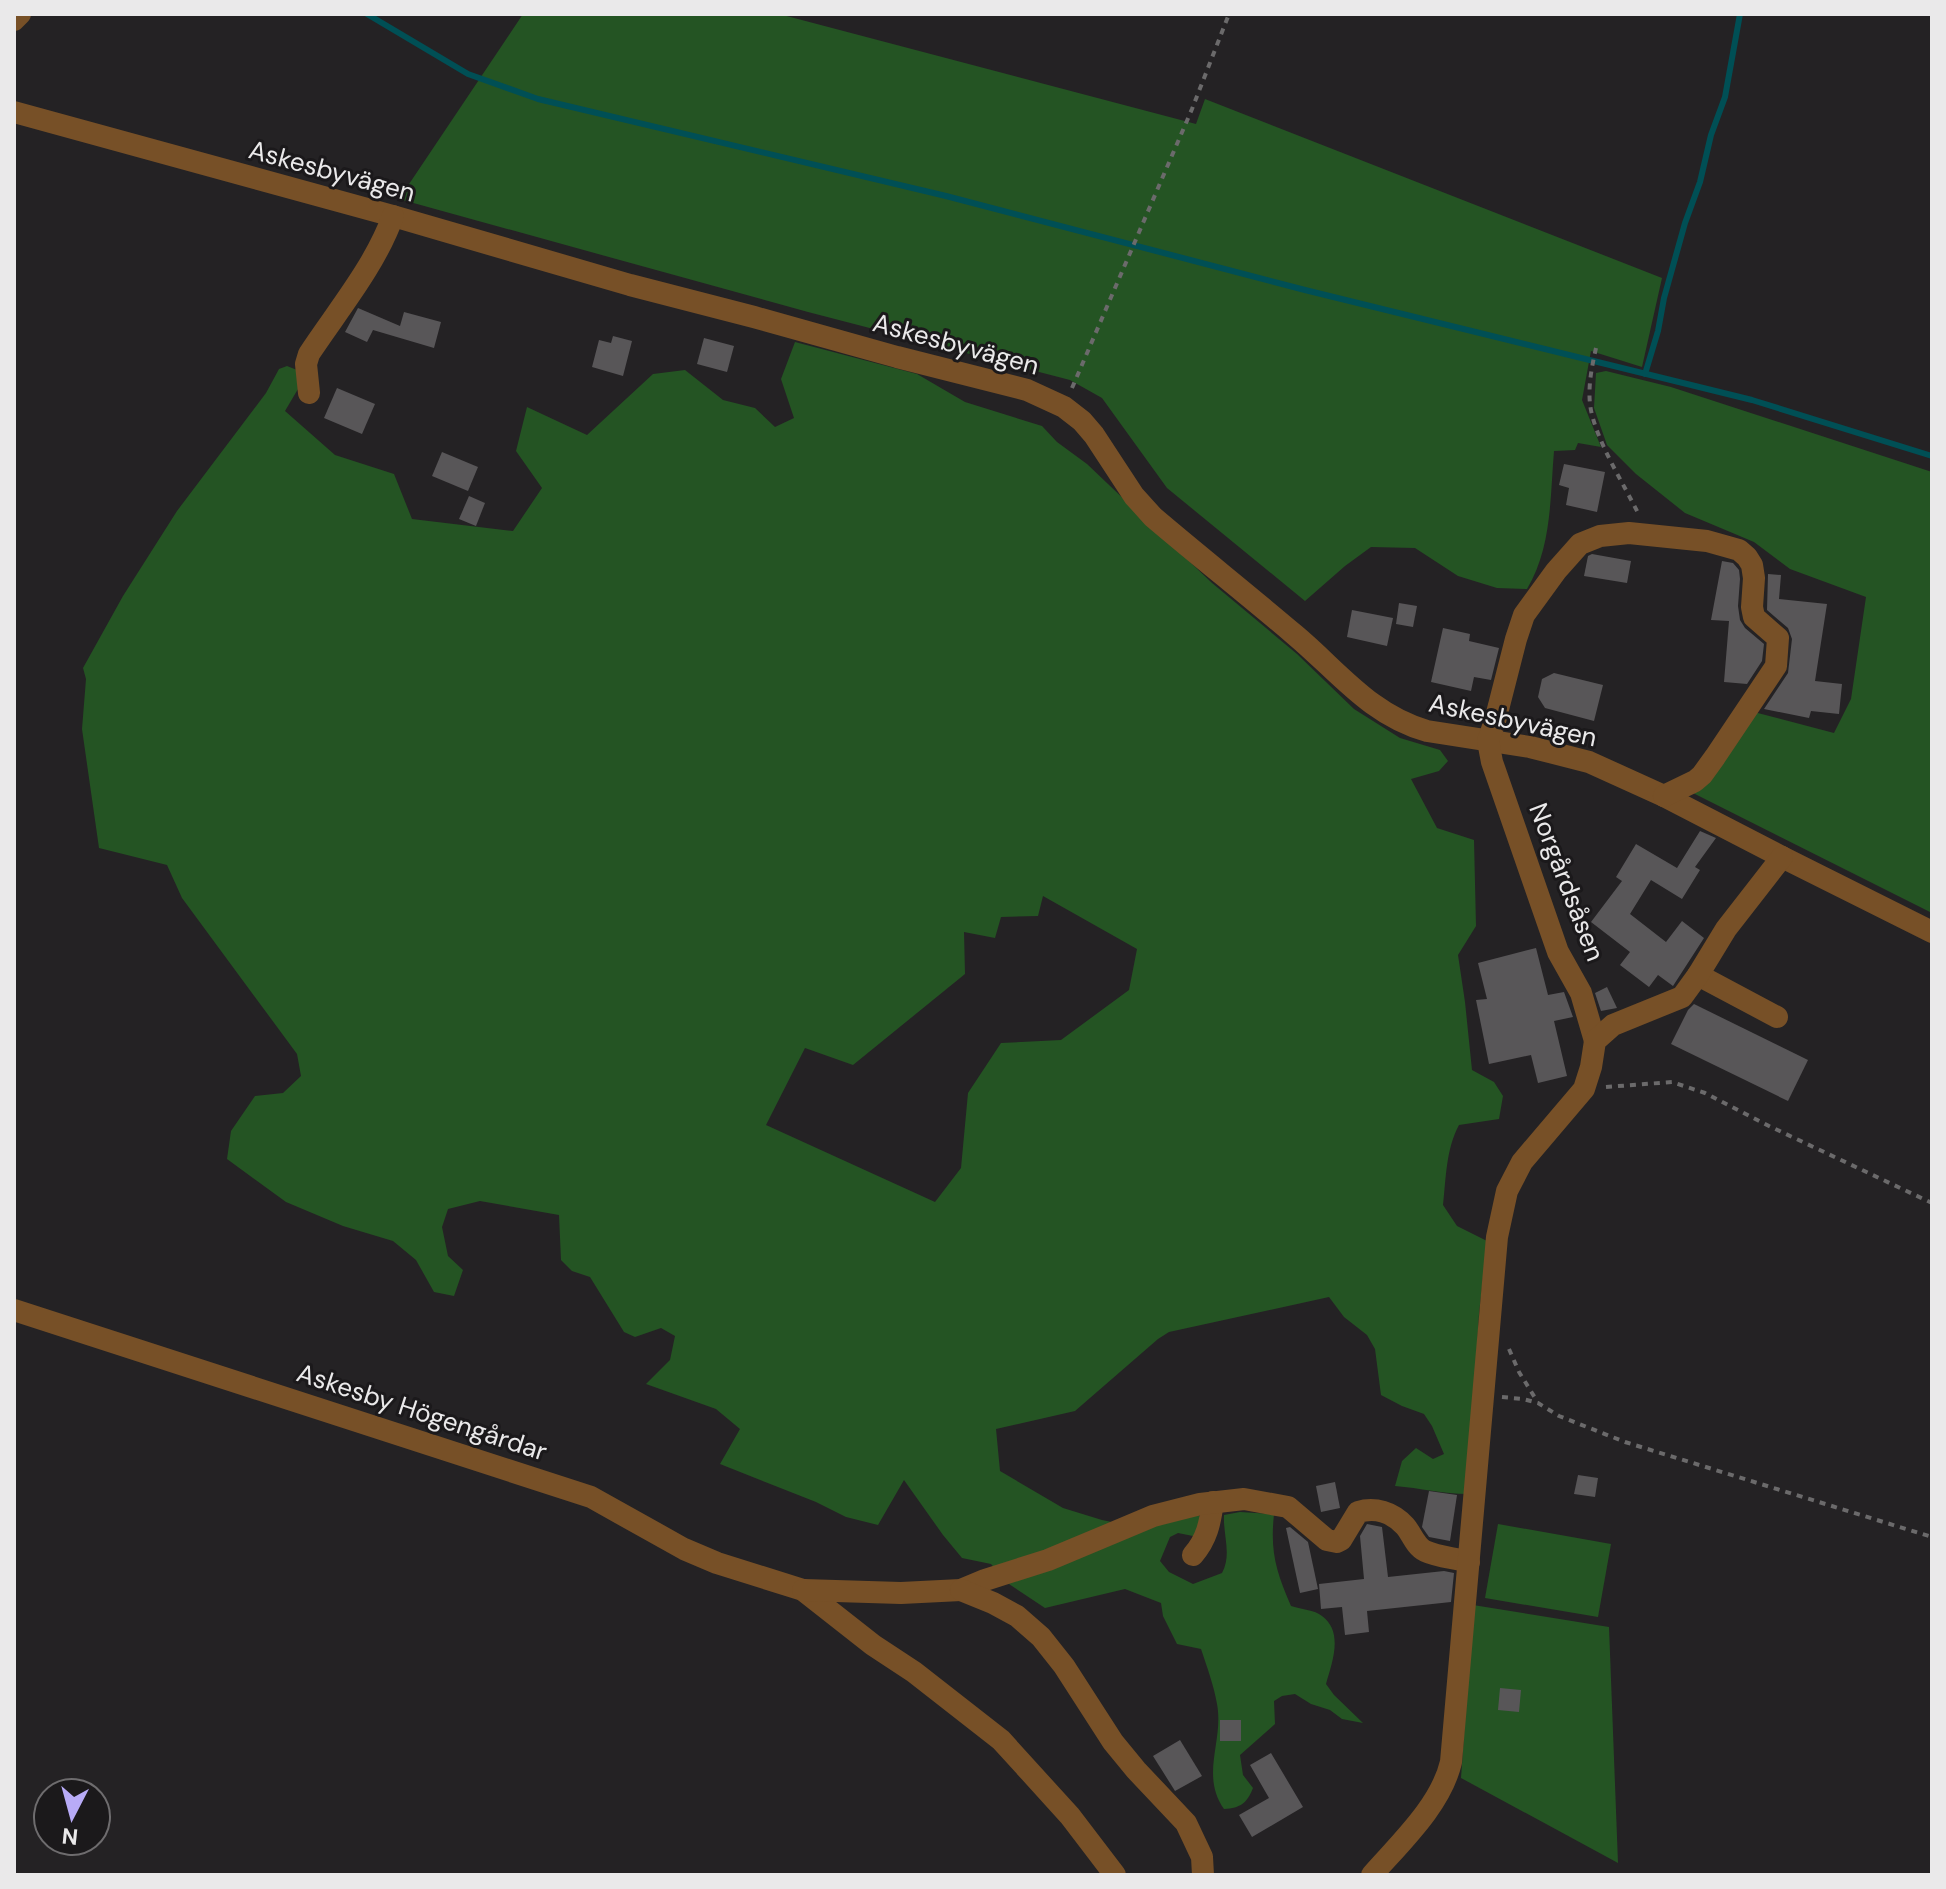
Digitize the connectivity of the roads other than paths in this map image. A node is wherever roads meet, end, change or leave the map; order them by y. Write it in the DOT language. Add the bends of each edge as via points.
graph roads {
  1 [pos="20,14"];
  2 [pos="14,20"];
  3 [pos="14,112"];
  4 [pos="393,216"];
  5 [pos="309,393"];
  6 [pos="1488,741"];
  7 [pos="1664,796"];
  8 [pos="1782,857"];
  9 [pos="1932,932"];
  10 [pos="1698,975"];
  11 [pos="1777,1017"];
  12 [pos="1595,1041"];
  13 [pos="14,1310"];
  14 [pos="1213,1502"];
  15 [pos="1193,1555"];
  16 [pos="1469,1562"];
  17 [pos="803,1590"];
  18 [pos="961,1590"];
  19 [pos="1115,1875"];
  20 [pos="1203,1875"];
  21 [pos="1372,1875"];
  1 -- 2 [label="street"];
  3 -- 4 [label="street, Askesbyvägen"];
  4 -- 5 [label="street" via="382,242 309,354"];
  4 -- 6 [label="street, Askesbyvägen" via="1027,390 1064,407 1094,435 1153,517 1374,707 1411,727"];
  6 -- 7 [label="street, Askesbyvägen" via="1589,762"];
  6 -- 7 [label="street" via="1524,615 1580,544 1629,533 1707,541 1739,550 1752,565 1754,617 1778,638 1776,666 1702,775"];
  6 -- 12 [label="street, Norgårdsåsen" via="1558,952 1581,993"];
  7 -- 8 [label="street, Askesbyvägen"];
  8 -- 9 [label="street, Askesbyvägen"];
  8 -- 10 [label="street"];
  10 -- 11 [label="street"];
  10 -- 12 [label="street" via="1682,997 1613,1025"];
  12 -- 16 [label="street" via="1584,1089 1522,1162 1507,1191 1497,1237"];
  13 -- 17 [label="street, Askesby Högengårdar" via="591,1497 684,1549"];
  14 -- 15 [label="street" via="1207,1535"];
  14 -- 16 [label="street, Askesby Högengårdar" via="1244,1499 1288,1507 1327,1540 1337,1542 1358,1512 1378,1510 1394,1517 1427,1552"];
  14 -- 18 [label="street, Askesby Högengårdar" via="1153,1516"];
  16 -- 21 [label="street" via="1449,1773 1434,1803"];
  17 -- 18 [label="street, Askesby Högengårdar"];
  17 -- 19 [label="street, Askesby Högengårdar" via="1001,1740"];
  18 -- 20 [label="street, Askesby Högengårdar" via="1017,1616 1041,1637 1113,1742 1186,1823 1202,1857"];
}
